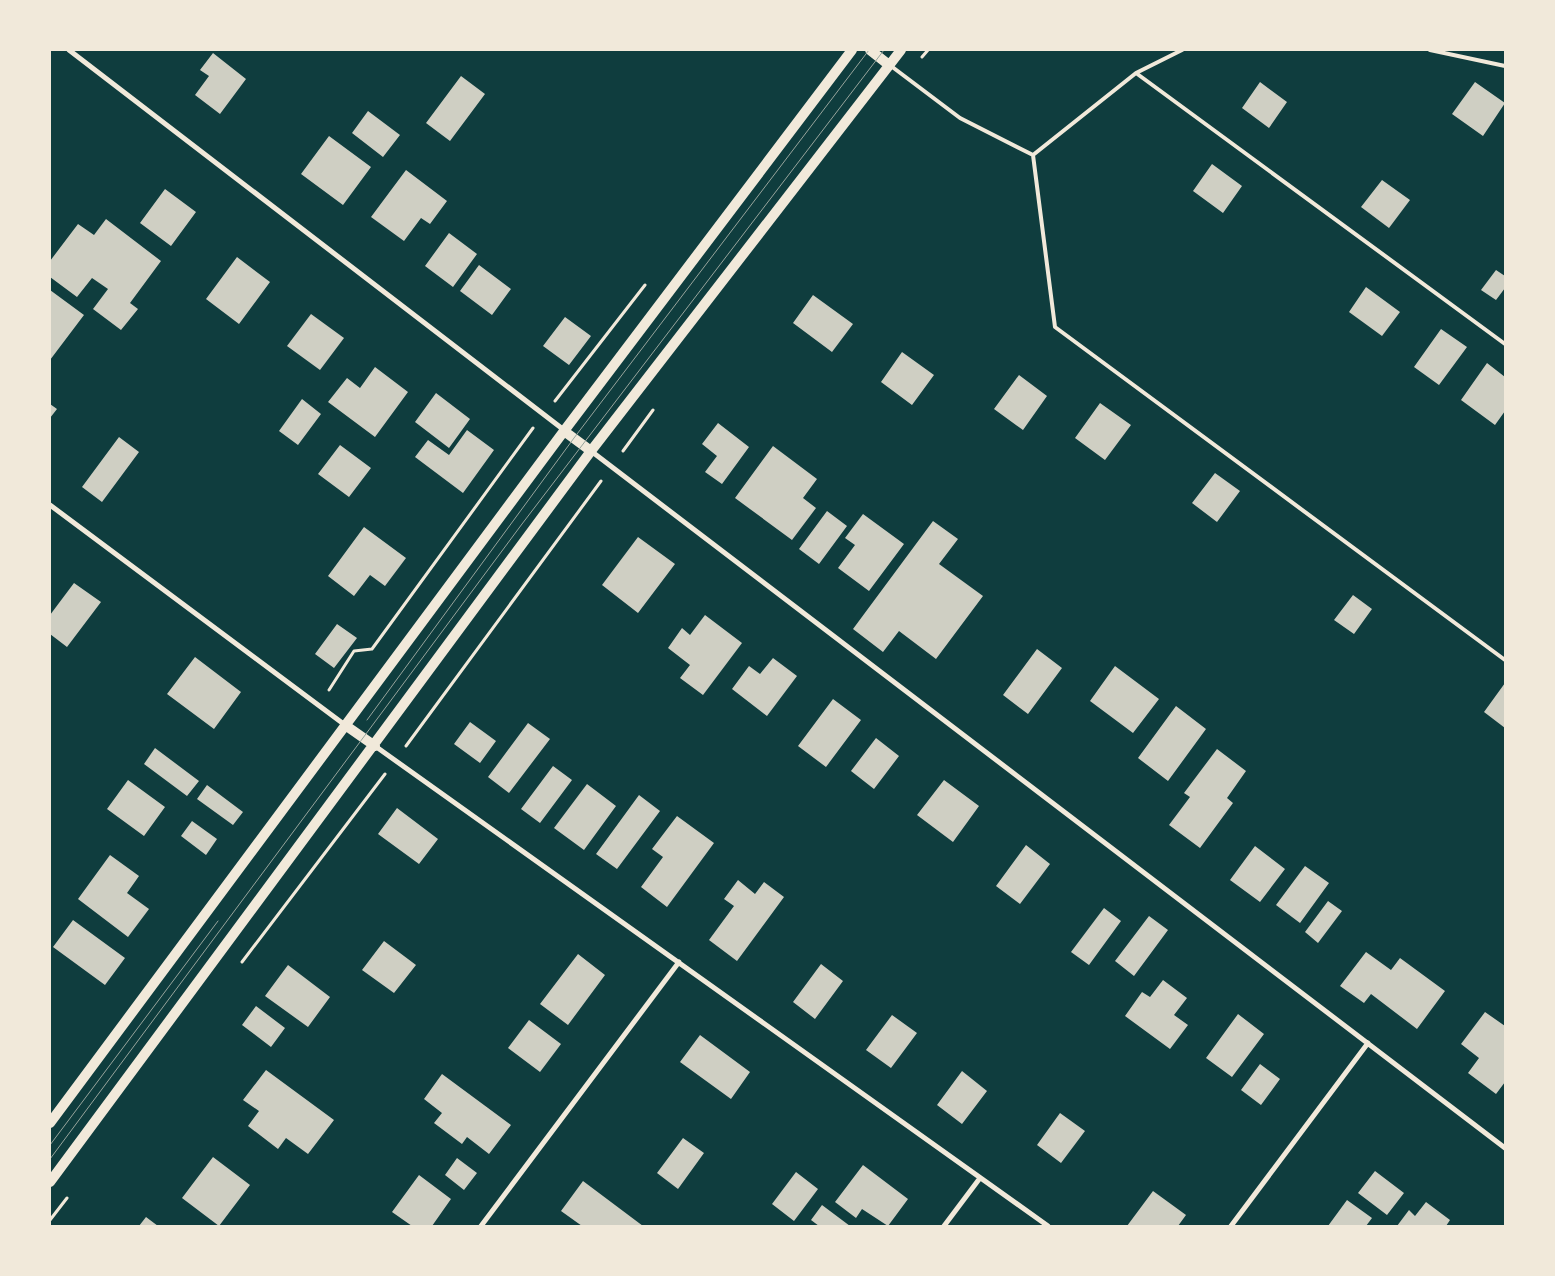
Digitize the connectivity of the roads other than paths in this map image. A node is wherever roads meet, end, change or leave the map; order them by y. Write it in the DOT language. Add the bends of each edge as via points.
graph roads {
  1 [pos="69,50"];
  2 [pos="852,50"];
  3 [pos="870,50"];
  4 [pos="901,50"];
  5 [pos="1182,50"];
  6 [pos="1430,50"];
  7 [pos="890,65"];
  8 [pos="1505,66"];
  9 [pos="1136,74"];
  10 [pos="1033,155"];
  11 [pos="1505,344"];
  12 [pos="564,431"];
  13 [pos="591,452"];
  14 [pos="50,504"];
  15 [pos="1505,660"];
  16 [pos="345,725"];
  17 [pos="375,746"];
  18 [pos="679,962"];
  19 [pos="1368,1043"];
  20 [pos="50,1124"];
  21 [pos="1505,1148"];
  22 [pos="980,1178"];
  23 [pos="50,1182"];
  24 [pos="481,1226"];
  25 [pos="944,1226"];
  26 [pos="1048,1226"];
  27 [pos="1231,1226"];
  1 -- 12 [label="street"];
  2 -- 12 [label="main road"];
  3 -- 7 [label="main road"];
  4 -- 7 [label="main road"];
  5 -- 9 [label="lane"];
  6 -- 8 [label="lane"];
  7 -- 10 [label="lane" via="960,118"];
  7 -- 13 [label="main road"];
  9 -- 10 [label="lane"];
  9 -- 11 [label="lane"];
  10 -- 15 [label="lane" via="1055,327"];
  12 -- 13 [label="main road"];
  12 -- 16 [label="main road"];
  13 -- 17 [label="main road"];
  13 -- 19 [label="street"];
  14 -- 16 [label="street"];
  16 -- 17 [label="main road"];
  16 -- 20 [label="main road"];
  17 -- 18 [label="street"];
  17 -- 23 [label="main road"];
  18 -- 22 [label="street"];
  18 -- 24 [label="street"];
  19 -- 21 [label="street"];
  19 -- 27 [label="street"];
  22 -- 25 [label="street"];
  22 -- 26 [label="street"];
}
